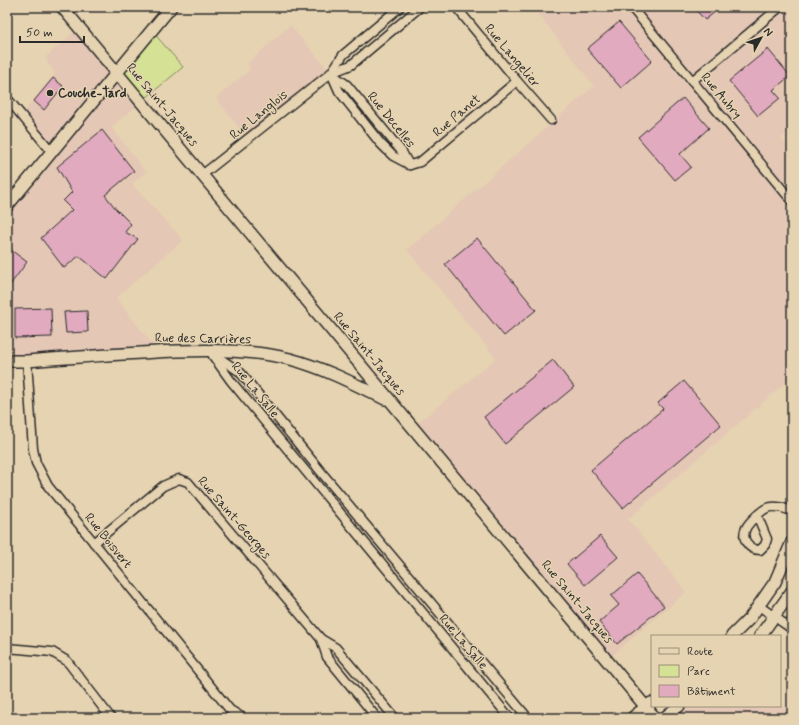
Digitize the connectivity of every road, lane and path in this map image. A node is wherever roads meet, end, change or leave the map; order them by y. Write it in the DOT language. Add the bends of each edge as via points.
graph roads {
  1 [pos="62,7"];
  2 [pos="172,7"];
  3 [pos="405,7"];
  4 [pos="420,7"];
  5 [pos="456,7"];
  6 [pos="631,7"];
  7 [pos="780,7"];
  8 [pos="394,9"];
  9 [pos="411,15"];
  10 [pos="402,22"];
  11 [pos="117,73"];
  12 [pos="331,73"];
  13 [pos="517,81"];
  14 [pos="692,81"];
  15 [pos="7,98"];
  16 [pos="551,120"];
  17 [pos="52,152"];
  18 [pos="410,165"];
  19 [pos="202,175"];
  20 [pos="792,201"];
  21 [pos="7,206"];
  22 [pos="209,351"];
  23 [pos="7,361"];
  24 [pos="27,361"];
  25 [pos="390,401"];
  26 [pos="322,473"];
  27 [pos="314,480"];
  28 [pos="792,511"];
  29 [pos="757,515"];
  30 [pos="792,542"];
  31 [pos="94,543"];
  32 [pos="413,580"];
  33 [pos="402,588"];
  34 [pos="792,591"];
  35 [pos="758,606"];
  36 [pos="775,616"];
  37 [pos="792,629"];
  38 [pos="733,635"];
  39 [pos="761,635"];
  40 [pos="321,639"];
  41 [pos="7,648"];
  42 [pos="500,684"];
  43 [pos="489,693"];
  44 [pos="649,705"];
  45 [pos="678,707"];
  46 [pos="231,714"];
  47 [pos="111,718"];
  48 [pos="243,718"];
  49 [pos="377,718"];
  50 [pos="395,718"];
  51 [pos="510,718"];
  52 [pos="528,718"];
  53 [pos="632,718"];
  54 [pos="655,718"];
  55 [pos="664,718"];
  1 -- 11 [label="main road, Rue Saint-Jacques"];
  2 -- 11 [label="main road"];
  3 -- 9 [label="street"];
  4 -- 9 [label="street, Rue Langlois"];
  5 -- 13 [label="street, Rue Langelier"];
  6 -- 14 [label="street, Rue Aubry"];
  7 -- 14 [label="street"];
  8 -- 10 [label="street"];
  8 -- 12 [label="street, Rue Langlois" via="343,55"];
  9 -- 10 [label="street, Rue Langlois"];
  10 -- 12 [label="street, Rue Langlois" via="351,65"];
  11 -- 17 [label="main road"];
  11 -- 19 [label="main road, Rue Saint-Jacques"];
  12 -- 18 [label="street, Rue Decelles" via="339,91 380,143 393,156"];
  12 -- 19 [label="street, Rue Langlois"];
  13 -- 16 [label="street, Rue Langelier"];
  13 -- 18 [label="street, Rue Panet" via="420,162"];
  14 -- 20 [label="street, Rue Aubry"];
  15 -- 17 [label="street"];
  17 -- 21 [label="main road"];
  19 -- 25 [label="main road, Rue Saint-Jacques"];
  22 -- 24 [label="main road, Rue des Carrières" via="148,352"];
  22 -- 25 [label="main road, Rue des Carrières" via="263,354 291,360 339,376"];
  22 -- 26 [label="street, Rue La Salle" via="240,372"];
  22 -- 27 [label="street, Rue La Salle" via="231,382"];
  23 -- 24 [label="main road, Rue des Carrières"];
  24 -- 31 [label="street, Rue Boisvert" via="36,463 48,486"];
  25 -- 44 [label="main road, Rue Saint-Jacques"];
  26 -- 27 [label="street"];
  26 -- 32 [label="street, Rue La Salle"];
  27 -- 33 [label="street, Rue La Salle"];
  28 -- 29 [label="street" via="776,507 766,508"];
  30 -- 35 [label="main road" via="775,582"];
  31 -- 40 [label="street, Rue Saint-Georges" via="163,486 179,479 188,482"];
  31 -- 46 [label="street, Rue Boisvert"];
  32 -- 33 [label="street"];
  32 -- 42 [label="street, Rue La Salle"];
  33 -- 43 [label="street, Rue La Salle"];
  34 -- 36 [label="main road"];
  35 -- 36 [label="street"];
  35 -- 38 [label="main road"];
  36 -- 37 [label="street"];
  36 -- 39 [label="main road"];
  40 -- 49 [label="street, Rue Saint-Georges" via="327,657"];
  40 -- 50 [label="street, Rue Saint-Georges" via="336,648"];
  41 -- 47 [label="street" via="52,652 67,662"];
  42 -- 43 [label="street"];
  42 -- 52 [label="street, Rue La Salle"];
  43 -- 51 [label="street, Rue La Salle"];
  44 -- 53 [label="main road"];
  44 -- 54 [label="main road, Rue Saint-Jacques"];
  45 -- 55 [label="main road"];
  46 -- 48 [label="street, Rue Boisvert"];
}
